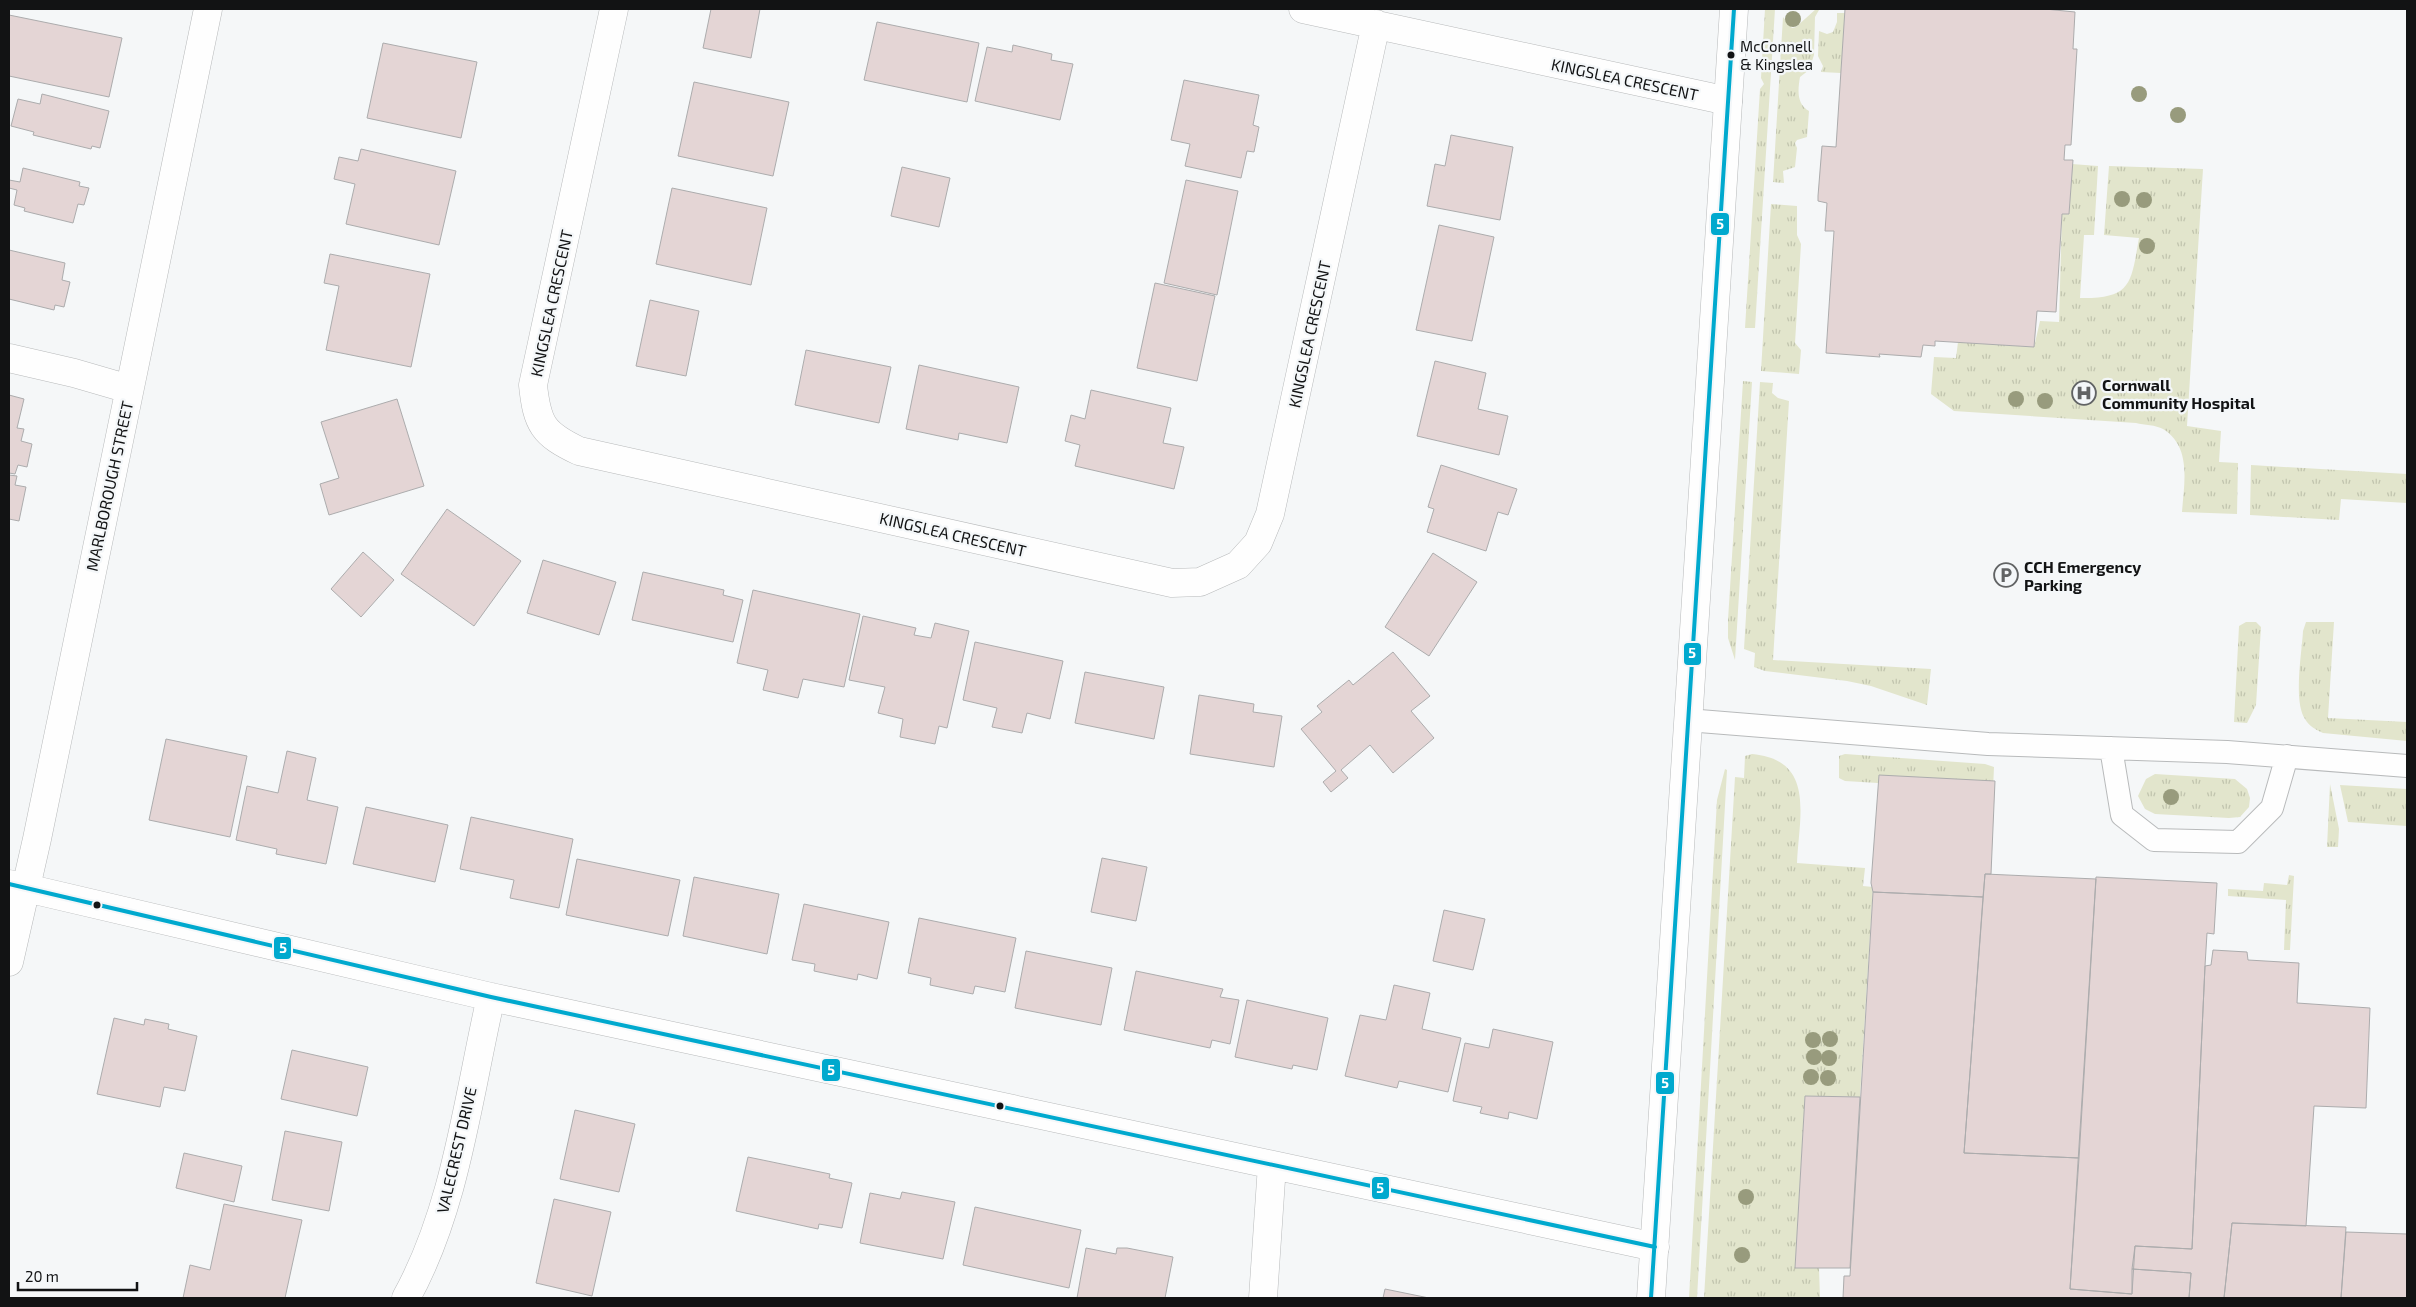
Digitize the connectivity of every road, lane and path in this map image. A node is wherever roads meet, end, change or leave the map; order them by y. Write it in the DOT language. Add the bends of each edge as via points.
graph roads {
  1 [pos="208,9"];
  2 [pos="614,9"];
  3 [pos="1303,9"];
  4 [pos="1734,9"];
  5 [pos="1376,24"];
  6 [pos="1728,101"];
  7 [pos="9,358"];
  8 [pos="129,389"];
  9 [pos="1686,720"];
  10 [pos="2111,748"];
  11 [pos="2287,756"];
  12 [pos="2407,766"];
  13 [pos="18,886"];
  14 [pos="9,962"];
  15 [pos="491,997"];
  16 [pos="1272,1165"];
  17 [pos="1655,1247"];
  18 [pos="406,1298"];
  19 [pos="1263,1298"];
  20 [pos="1650,1298"];
  1 -- 8 [label="street, MARLBOROUGH STREET"];
  2 -- 5 [label="street, KINGSLEA CRESCENT" via="533,385 536,415 555,440 579,451 1172,583 1200,582 1238,565 1258,543 1270,514"];
  3 -- 5 [label="street, KINGSLEA CRESCENT"];
  4 -- 6 [label="street"];
  5 -- 6 [label="street, KINGSLEA CRESCENT"];
  6 -- 9 [label="street"];
  7 -- 8 [label="street"];
  8 -- 13 [label="street, MARLBOROUGH STREET"];
  9 -- 10 [label="lane" via="1988,744"];
  9 -- 17 [label="street"];
  10 -- 11 [label="lane"];
  10 -- 11 [label="lane" via="2122,815 2154,840 2238,842 2272,808"];
  11 -- 12 [label="lane"];
  13 -- 14 [label="street, MARLBOROUGH STREET"];
  13 -- 15 [label="street"];
  15 -- 16 [label="street"];
  15 -- 18 [label="street, VALECREST DRIVE" via="444,1210 430,1250"];
  16 -- 17 [label="street"];
  16 -- 19 [label="street"];
  17 -- 20 [label="street"];
}
